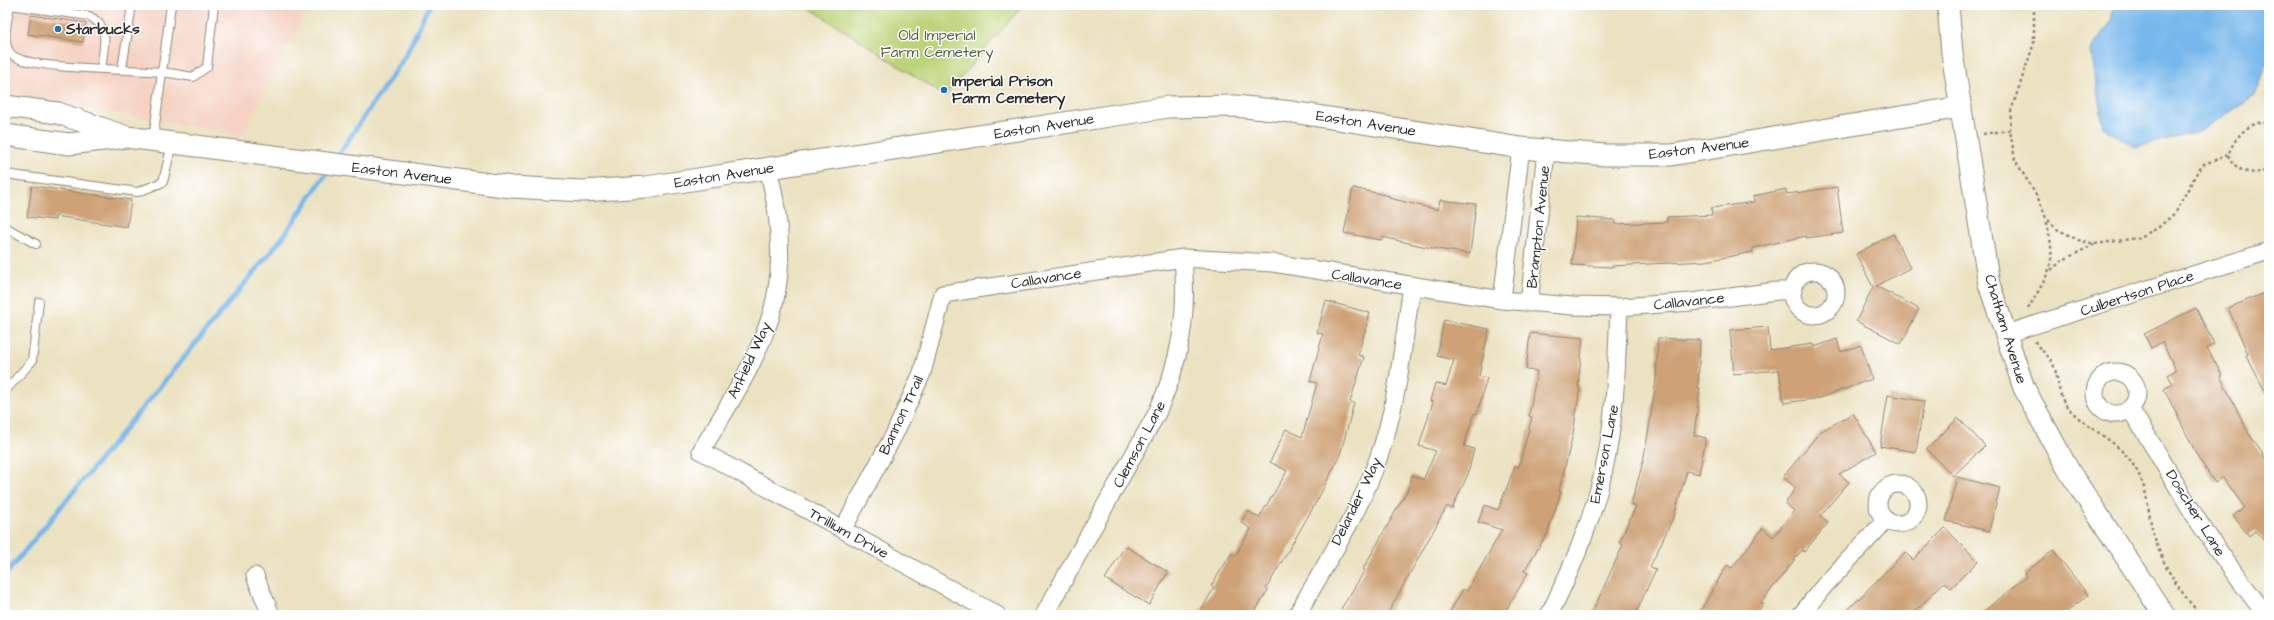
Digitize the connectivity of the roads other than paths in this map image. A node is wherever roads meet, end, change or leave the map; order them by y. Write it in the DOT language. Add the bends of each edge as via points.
graph roads {
  1 [pos="10,5"];
  2 [pos="132,5"];
  3 [pos="171,5"];
  4 [pos="214,5"];
  5 [pos="1948,5"];
  6 [pos="102,69"];
  7 [pos="122,69"];
  8 [pos="162,72"];
  9 [pos="5,106"];
  10 [pos="1961,107"];
  11 [pos="5,135"];
  12 [pos="127,137"];
  13 [pos="163,142"];
  14 [pos="1521,148"];
  15 [pos="1546,152"];
  16 [pos="768,168"];
  17 [pos="5,174"];
  18 [pos="5,227"];
  19 [pos="36,244"];
  20 [pos="2269,251"];
  21 [pos="1183,258"];
  22 [pos="1412,286"];
  23 [pos="1793,291"];
  24 [pos="943,294"];
  25 [pos="1502,300"];
  26 [pos="39,302"];
  27 [pos="1529,303"];
  28 [pos="1619,307"];
  29 [pos="2006,334"];
  30 [pos="5,391"];
  31 [pos="2130,409"];
  32 [pos="702,451"];
  33 [pos="1886,521"];
  34 [pos="843,529"];
  35 [pos="255,576"];
  36 [pos="271,615"];
  37 [pos="997,615"];
  38 [pos="1044,615"];
  39 [pos="1297,615"];
  40 [pos="1549,615"];
  41 [pos="1801,615"];
  42 [pos="2164,615"];
  43 [pos="2266,615"];
  1 -- 6 [label="lane" via="89,16 98,20 103,26 104,35"];
  1 -- 6 [label="lane" via="5,44 13,55 29,61"];
  2 -- 7 [label="lane"];
  3 -- 8 [label="lane"];
  4 -- 8 [label="lane" via="207,68 193,77"];
  5 -- 10 [label="street, Chatham Avenue" via="1952,53"];
  6 -- 7 [label="lane"];
  7 -- 8 [label="lane"];
  8 -- 13 [label="lane"];
  9 -- 12 [label="street, Easton Avenue" via="58,113"];
  10 -- 15 [label="street, Easton Avenue" via="1671,154 1606,155"];
  10 -- 29 [label="street, Chatham Avenue" via="1989,284"];
  11 -- 12 [label="street, Easton Avenue" via="69,144"];
  12 -- 13 [label="street, Easton Avenue"];
  13 -- 16 [label="street, Easton Avenue" via="512,187 582,191 646,187"];
  13 -- 17 [label="lane" via="163,182 138,192"];
  14 -- 15 [label="street, Easton Avenue"];
  14 -- 16 [label="street, Easton Avenue" via="1292,112 1235,106 1168,107"];
  14 -- 25 [label="street, Brampton Avenue"];
  15 -- 27 [label="street, Brampton Avenue"];
  16 -- 32 [label="street, Anfield Way" via="776,202 780,244 778,286 768,326 748,371"];
  18 -- 19 [label="lane"];
  20 -- 29 [label="street, Culbertson Place"];
  21 -- 22 [label="street, Callavance" via="1273,264"];
  21 -- 24 [label="street, Callavance"];
  21 -- 38 [label="street, Clemson Lane" via="1185,317 1170,386"];
  22 -- 25 [label="street, Callavance"];
  22 -- 39 [label="street, Delander Way" via="1393,409 1378,459 1360,502"];
  23 -- 28 [label="street, Callavance"];
  24 -- 34 [label="street, Bannon Trail" via="922,372 895,433"];
  25 -- 27 [label="street, Callavance"];
  26 -- 30 [label="lane" via="32,361"];
  27 -- 28 [label="street, Callavance"];
  28 -- 40 [label="street, Emerson Lane" via="1616,391 1608,450 1594,509 1567,579"];
  29 -- 42 [label="street, Chatham Avenue" via="2024,388 2069,471"];
  31 -- 43 [label="street, Doscher Lane" via="2159,452 2195,516"];
  32 -- 34 [label="street, Trillium Drive"];
  33 -- 41 [label="street" via="1824,586"];
  34 -- 37 [label="street, Trillium Drive"];
  35 -- 36 [label="street"];
}
